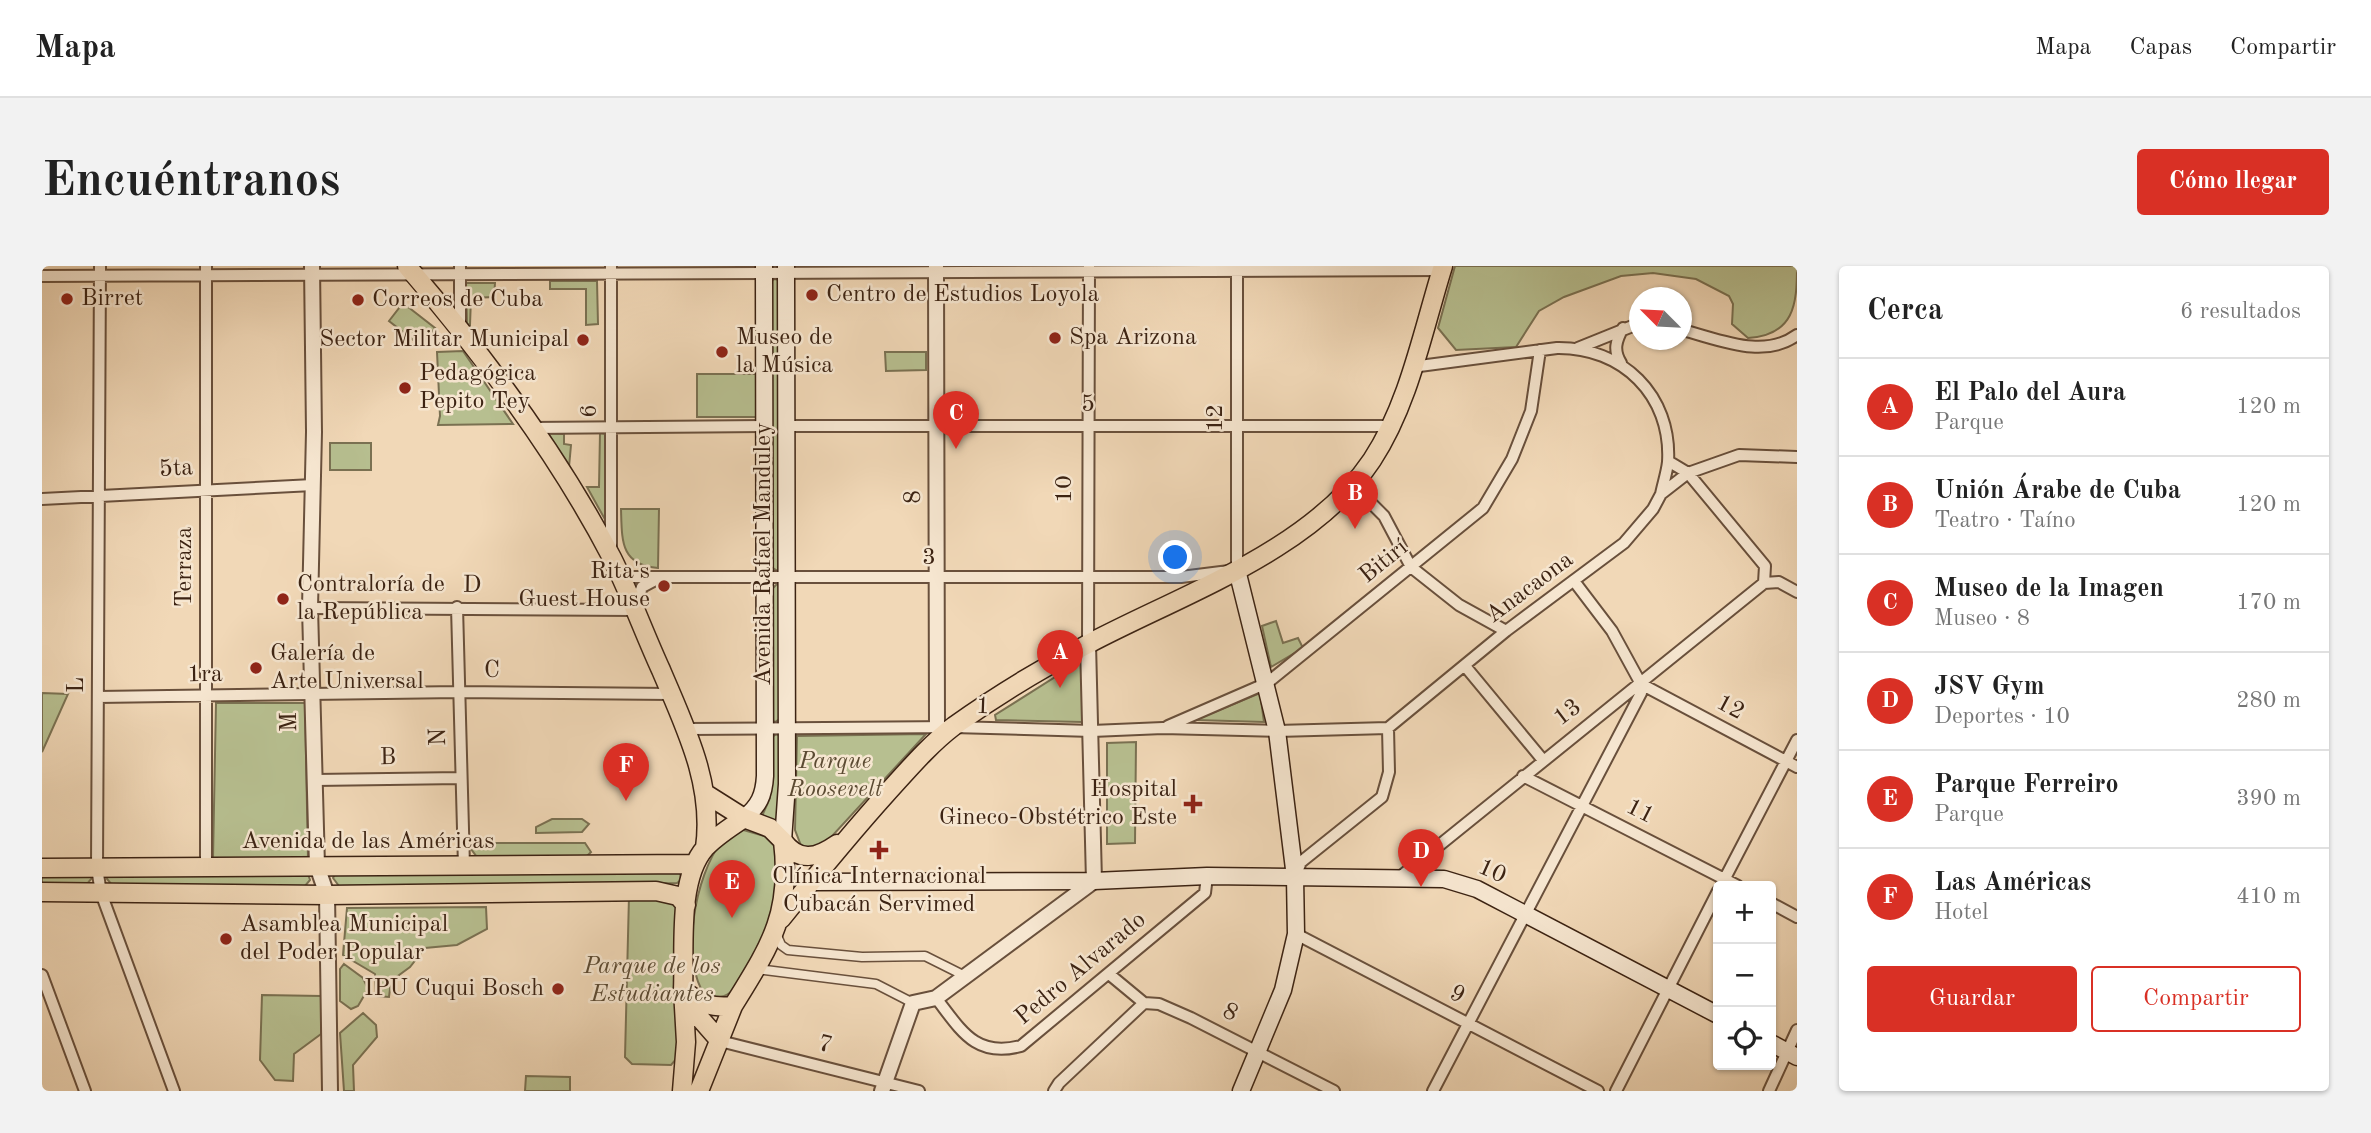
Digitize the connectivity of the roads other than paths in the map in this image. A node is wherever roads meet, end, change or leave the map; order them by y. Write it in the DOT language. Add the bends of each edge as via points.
graph roads {
  1 [pos="1237,268"];
  2 [pos="1442,268"];
  3 [pos="764,269"];
  4 [pos="786,269"];
  5 [pos="936,269"];
  6 [pos="1089,269"];
  7 [pos="312,270"];
  8 [pos="410,270"];
  9 [pos="460,270"];
  10 [pos="100,271"];
  11 [pos="206,271"];
  12 [pos="611,271"];
  13 [pos="42,276"];
  14 [pos="1629,326"];
  15 [pos="1623,327"];
  16 [pos="460,331"];
  17 [pos="1692,332"];
  18 [pos="1797,335"];
  19 [pos="1578,348"];
  20 [pos="1541,350"];
  21 [pos="1621,363"];
  22 [pos="1412,367"];
  23 [pos="611,426"];
  24 [pos="766,426"];
  25 [pos="786,426"];
  26 [pos="936,426"];
  27 [pos="1088,426"];
  28 [pos="1237,426"];
  29 [pos="1389,426"];
  30 [pos="530,428"];
  31 [pos="1797,457"];
  32 [pos="1668,461"];
  33 [pos="1688,473"];
  34 [pos="313,485"];
  35 [pos="1353,485"];
  36 [pos="206,489"];
  37 [pos="1661,494"];
  38 [pos="99,495"];
  39 [pos="42,499"];
  40 [pos="611,556"];
  41 [pos="1411,567"];
  42 [pos="1237,570"];
  43 [pos="621,578"];
  44 [pos="662,578"];
  45 [pos="766,578"];
  46 [pos="786,578"];
  47 [pos="1088,578"];
  48 [pos="939,579"];
  49 [pos="1574,581"];
  50 [pos="1763,583"];
  51 [pos="1797,592"];
  52 [pos="457,607"];
  53 [pos="310,608"];
  54 [pos="634,610"];
  55 [pos="1506,632"];
  56 [pos="1088,644"];
  57 [pos="1465,666"];
  58 [pos="1267,683"];
  59 [pos="1641,684"];
  60 [pos="459,692"];
  61 [pos="312,695"];
  62 [pos="671,695"];
  63 [pos="206,696"];
  64 [pos="98,697"];
  65 [pos="765,727"];
  66 [pos="787,727"];
  67 [pos="945,727"];
  68 [pos="1163,728"];
  69 [pos="1388,728"];
  70 [pos="687,729"];
  71 [pos="1277,731"];
  72 [pos="1092,732"];
  73 [pos="1797,740"];
  74 [pos="1542,760"];
  75 [pos="1786,761"];
  76 [pos="1797,767"];
  77 [pos="1523,776"];
  78 [pos="461,778"];
  79 [pos="314,780"];
  80 [pos="706,794"];
  81 [pos="1581,806"];
  82 [pos="744,818"];
  83 [pos="854,832"];
  84 [pos="783,841"];
  85 [pos="705,848"];
  86 [pos="695,864"];
  87 [pos="317,866"];
  88 [pos="464,866"];
  89 [pos="206,867"];
  90 [pos="42,868"];
  91 [pos="97,868"];
  92 [pos="1207,876"];
  93 [pos="1295,877"];
  94 [pos="1400,877"];
  95 [pos="1094,881"];
  96 [pos="1714,881"];
  97 [pos="1723,881"];
  98 [pos="811,882"];
  99 [pos="42,892"];
  100 [pos="101,893"];
  101 [pos="327,895"];
  102 [pos="1713,900"];
  103 [pos="686,905"];
  104 [pos="1776,906"];
  105 [pos="1525,914"];
  106 [pos="1797,917"];
  107 [pos="778,926"];
  108 [pos="1296,934"];
  109 [pos="756,969"];
  110 [pos="1109,974"];
  111 [pos="42,975"];
  112 [pos="963,975"];
  113 [pos="1667,988"];
  114 [pos="683,995"];
  115 [pos="936,998"];
  116 [pos="913,1003"];
  117 [pos="1144,1003"];
  118 [pos="733,1006"];
  119 [pos="1713,1012"];
  120 [pos="1467,1024"];
  121 [pos="1797,1030"];
  122 [pos="686,1042"];
  123 [pos="718,1045"];
  124 [pos="1776,1046"];
  125 [pos="1258,1053"];
  126 [pos="1792,1054"];
  127 [pos="884,1086"];
  128 [pos="85,1091"];
  129 [pos="174,1091"];
  130 [pos="330,1091"];
  131 [pos="682,1091"];
  132 [pos="699,1091"];
  133 [pos="919,1091"];
  134 [pos="1054,1091"];
  135 [pos="1241,1091"];
  136 [pos="1334,1091"];
  137 [pos="1433,1091"];
  138 [pos="1598,1091"];
  139 [pos="1616,1091"];
  140 [pos="1769,1091"];
  1 -- 2 [label="street"];
  1 -- 6 [label="street"];
  1 -- 28 [label="street, 12"];
  2 -- 22 [label="main road"];
  3 -- 4 [label="street"];
  3 -- 12 [label="street"];
  3 -- 24 [label="main road, Avenida Rafael Manduley"];
  4 -- 5 [label="street"];
  4 -- 25 [label="main road, Avenida Rafael Manduley"];
  5 -- 6 [label="street"];
  5 -- 26 [label="street, 8"];
  6 -- 27 [label="street, 10"];
  7 -- 8 [label="street"];
  7 -- 11 [label="street"];
  7 -- 34 [label="street, M"];
  8 -- 9 [label="street"];
  8 -- 16 [label="main road"];
  9 -- 12 [label="street"];
  9 -- 16 [label="street"];
  10 -- 11 [label="street"];
  10 -- 13 [label="street"];
  10 -- 38 [label="street, L"];
  11 -- 36 [label="street, Terraza"];
  12 -- 23 [label="street, 6"];
  14 -- 15 [label="street"];
  15 -- 19 [label="street"];
  15 -- 21 [label="street" via="1615,353"];
  16 -- 30 [label="main road"];
  17 -- 18 [label="street" via="1760,349"];
  19 -- 20 [label="street"];
  19 -- 21 [label="street"];
  20 -- 22 [label="street"];
  20 -- 41 [label="street, Bitirí" via="1531,411 1513,459 1483,508"];
  21 -- 32 [label="street" via="1653,400 1664,430"];
  22 -- 29 [label="main road"];
  23 -- 24 [label="street"];
  23 -- 30 [label="street"];
  23 -- 40 [label="street, 6"];
  24 -- 45 [label="main road, Avenida Rafael Manduley"];
  25 -- 26 [label="street, 5"];
  25 -- 46 [label="main road, Avenida Rafael Manduley"];
  26 -- 27 [label="street, 5"];
  26 -- 48 [label="street, 8"];
  27 -- 28 [label="street, 5"];
  27 -- 47 [label="street, 10"];
  28 -- 29 [label="street, 5"];
  28 -- 42 [label="street, 12"];
  29 -- 35 [label="main road"];
  30 -- 40 [label="main road"];
  31 -- 33 [label="street, Anacaona" via="1739,455"];
  32 -- 33 [label="street"];
  32 -- 37 [label="street"];
  33 -- 37 [label="street, Anacaona"];
  33 -- 50 [label="street" via="1765,566"];
  34 -- 36 [label="street, 5ta"];
  34 -- 53 [label="street, M"];
  35 -- 41 [label="street" via="1384,516"];
  35 -- 42 [label="main road" via="1298,531"];
  36 -- 38 [label="street, 5ta"];
  36 -- 63 [label="street, Terraza"];
  37 -- 49 [label="street, Anacaona" via="1629,538"];
  38 -- 39 [label="street, 5ta"];
  38 -- 64 [label="street, L"];
  40 -- 43 [label="main road"];
  41 -- 55 [label="street" via="1459,605"];
  41 -- 58 [label="street, Bitirí"];
  42 -- 47 [label="street, 3" via="1181,577"];
  42 -- 56 [label="main road"];
  42 -- 58 [label="main road"];
  43 -- 44 [label="street, 3"];
  43 -- 54 [label="main road"];
  44 -- 45 [label="street, 3"];
  44 -- 54 [label="street" via="642,587"];
  45 -- 46 [label="street, 3"];
  45 -- 65 [label="main road, Avenida Rafael Manduley"];
  46 -- 48 [label="street, 3"];
  46 -- 66 [label="main road, Avenida Rafael Manduley"];
  47 -- 48 [label="street, 3"];
  47 -- 56 [label="street, 10"];
  48 -- 67 [label="street, 8"];
  49 -- 55 [label="street, Anacaona"];
  49 -- 59 [label="street" via="1612,631"];
  50 -- 51 [label="street" via="1779,582"];
  50 -- 59 [label="street, 13"];
  52 -- 53 [label="street, D"];
  52 -- 54 [label="street, D"];
  52 -- 60 [label="street, N"];
  53 -- 61 [label="street, M"];
  54 -- 62 [label="main road"];
  55 -- 57 [label="street, Anacaona"];
  56 -- 67 [label="main road"];
  56 -- 72 [label="street, 10"];
  57 -- 69 [label="street, Anacaona"];
  57 -- 74 [label="street"];
  58 -- 68 [label="street, Bitirí"];
  58 -- 71 [label="main road"];
  59 -- 74 [label="street, 13"];
  59 -- 75 [label="street, 12"];
  59 -- 81 [label="street" via="1641,693"];
  60 -- 61 [label="street, C"];
  60 -- 62 [label="street, C"];
  60 -- 78 [label="street, N"];
  61 -- 63 [label="street, 1ra"];
  61 -- 79 [label="street, M"];
  62 -- 70 [label="main road"];
  63 -- 64 [label="street, 1ra"];
  63 -- 89 [label="street, Terraza"];
  64 -- 91 [label="street, L"];
  65 -- 66 [label="street, 1"];
  65 -- 70 [label="street, 1"];
  65 -- 82 [label="main road, Avenida Rafael Manduley" via="764,793"];
  66 -- 67 [label="street, 1"];
  66 -- 84 [label="main road, Avenida Rafael Manduley"];
  67 -- 72 [label="street, 1"];
  67 -- 83 [label="main road"];
  68 -- 71 [label="street, 1"];
  68 -- 72 [label="street, 1"];
  69 -- 71 [label="street"];
  69 -- 93 [label="street" via="1389,772 1382,797 1301,862"];
  70 -- 80 [label="main road"];
  71 -- 93 [label="main road"];
  72 -- 95 [label="street, 10"];
  73 -- 75 [label="street"];
  74 -- 77 [label="street, 13"];
  75 -- 76 [label="street, 12"];
  75 -- 97 [label="street"];
  77 -- 81 [label="street, 11"];
  77 -- 94 [label="street, 13"];
  78 -- 79 [label="street, B"];
  78 -- 88 [label="street, N"];
  79 -- 87 [label="street, M"];
  80 -- 82 [label="main road"];
  80 -- 85 [label="main road" via="709,824"];
  81 -- 96 [label="street, 11"];
  81 -- 105 [label="street"];
  82 -- 84 [label="main road" via="770,828"];
  82 -- 85 [label="main road"];
  83 -- 84 [label="main road" via="815,856 796,855"];
  83 -- 98 [label="main road"];
  84 -- 107 [label="main road" via="786,868"];
  85 -- 86 [label="main road"];
  86 -- 88 [label="main road, Avenida de las Américas"];
  86 -- 103 [label="main road"];
  87 -- 88 [label="main road, Avenida de las Américas"];
  87 -- 89 [label="main road, Avenida de las Américas"];
  87 -- 101 [label="street, M"];
  89 -- 91 [label="main road, Avenida de las Américas"];
  90 -- 91 [label="main road, Avenida de las Américas"];
  91 -- 100 [label="street, L"];
  92 -- 93 [label="main road, 10"];
  92 -- 95 [label="main road, 10"];
  92 -- 110 [label="street, Pedro Alvarado" via="1205,893"];
  93 -- 94 [label="main road, 10"];
  93 -- 108 [label="main road"];
  94 -- 105 [label="main road, 10" via="1461,883"];
  95 -- 98 [label="main road, 10"];
  95 -- 112 [label="street"];
  98 -- 107 [label="main road"];
  99 -- 100 [label="main road, Avenida de las Américas"];
  100 -- 101 [label="main road, Avenida de las Américas"];
  100 -- 129 [label="street, L"];
  101 -- 103 [label="main road, Avenida de las Américas" via="656,891 678,896"];
  101 -- 130 [label="street, M"];
  102 -- 113 [label="street"];
  103 -- 114 [label="main road"];
  104 -- 106 [label="street"];
  105 -- 113 [label="main road, 10"];
  105 -- 120 [label="street"];
  107 -- 109 [label="main road"];
  107 -- 112 [label="street" via="781,945 788,950 862,957 925,956"];
  108 -- 120 [label="street, 9"];
  108 -- 125 [label="main road" via="1283,989"];
  109 -- 116 [label="street" via="876,985"];
  109 -- 118 [label="main road"];
  110 -- 115 [label="street, Pedro Alvarado" via="1021,1046 1008,1049 976,1045"];
  110 -- 117 [label="street, 8"];
  111 -- 128 [label="street"];
  112 -- 115 [label="street"];
  113 -- 119 [label="main road, 10"];
  113 -- 139 [label="street"];
  114 -- 118 [label="main road" via="713,1008"];
  114 -- 122 [label="main road"];
  114 -- 123 [label="main road"];
  115 -- 116 [label="street"];
  116 -- 127 [label="street"];
  117 -- 125 [label="street, 8" via="1159,1004"];
  117 -- 134 [label="street"];
  118 -- 123 [label="main road"];
  120 -- 137 [label="street"];
  120 -- 138 [label="street, 9"];
  121 -- 126 [label="street"];
  122 -- 123 [label="main road" via="699,1036"];
  122 -- 131 [label="main road"];
  123 -- 127 [label="street, 7"];
  123 -- 132 [label="main road"];
  124 -- 126 [label="main road"];
  125 -- 135 [label="main road"];
  125 -- 136 [label="street, 8"];
  126 -- 140 [label="street"];
  127 -- 133 [label="street, 7"];
}
